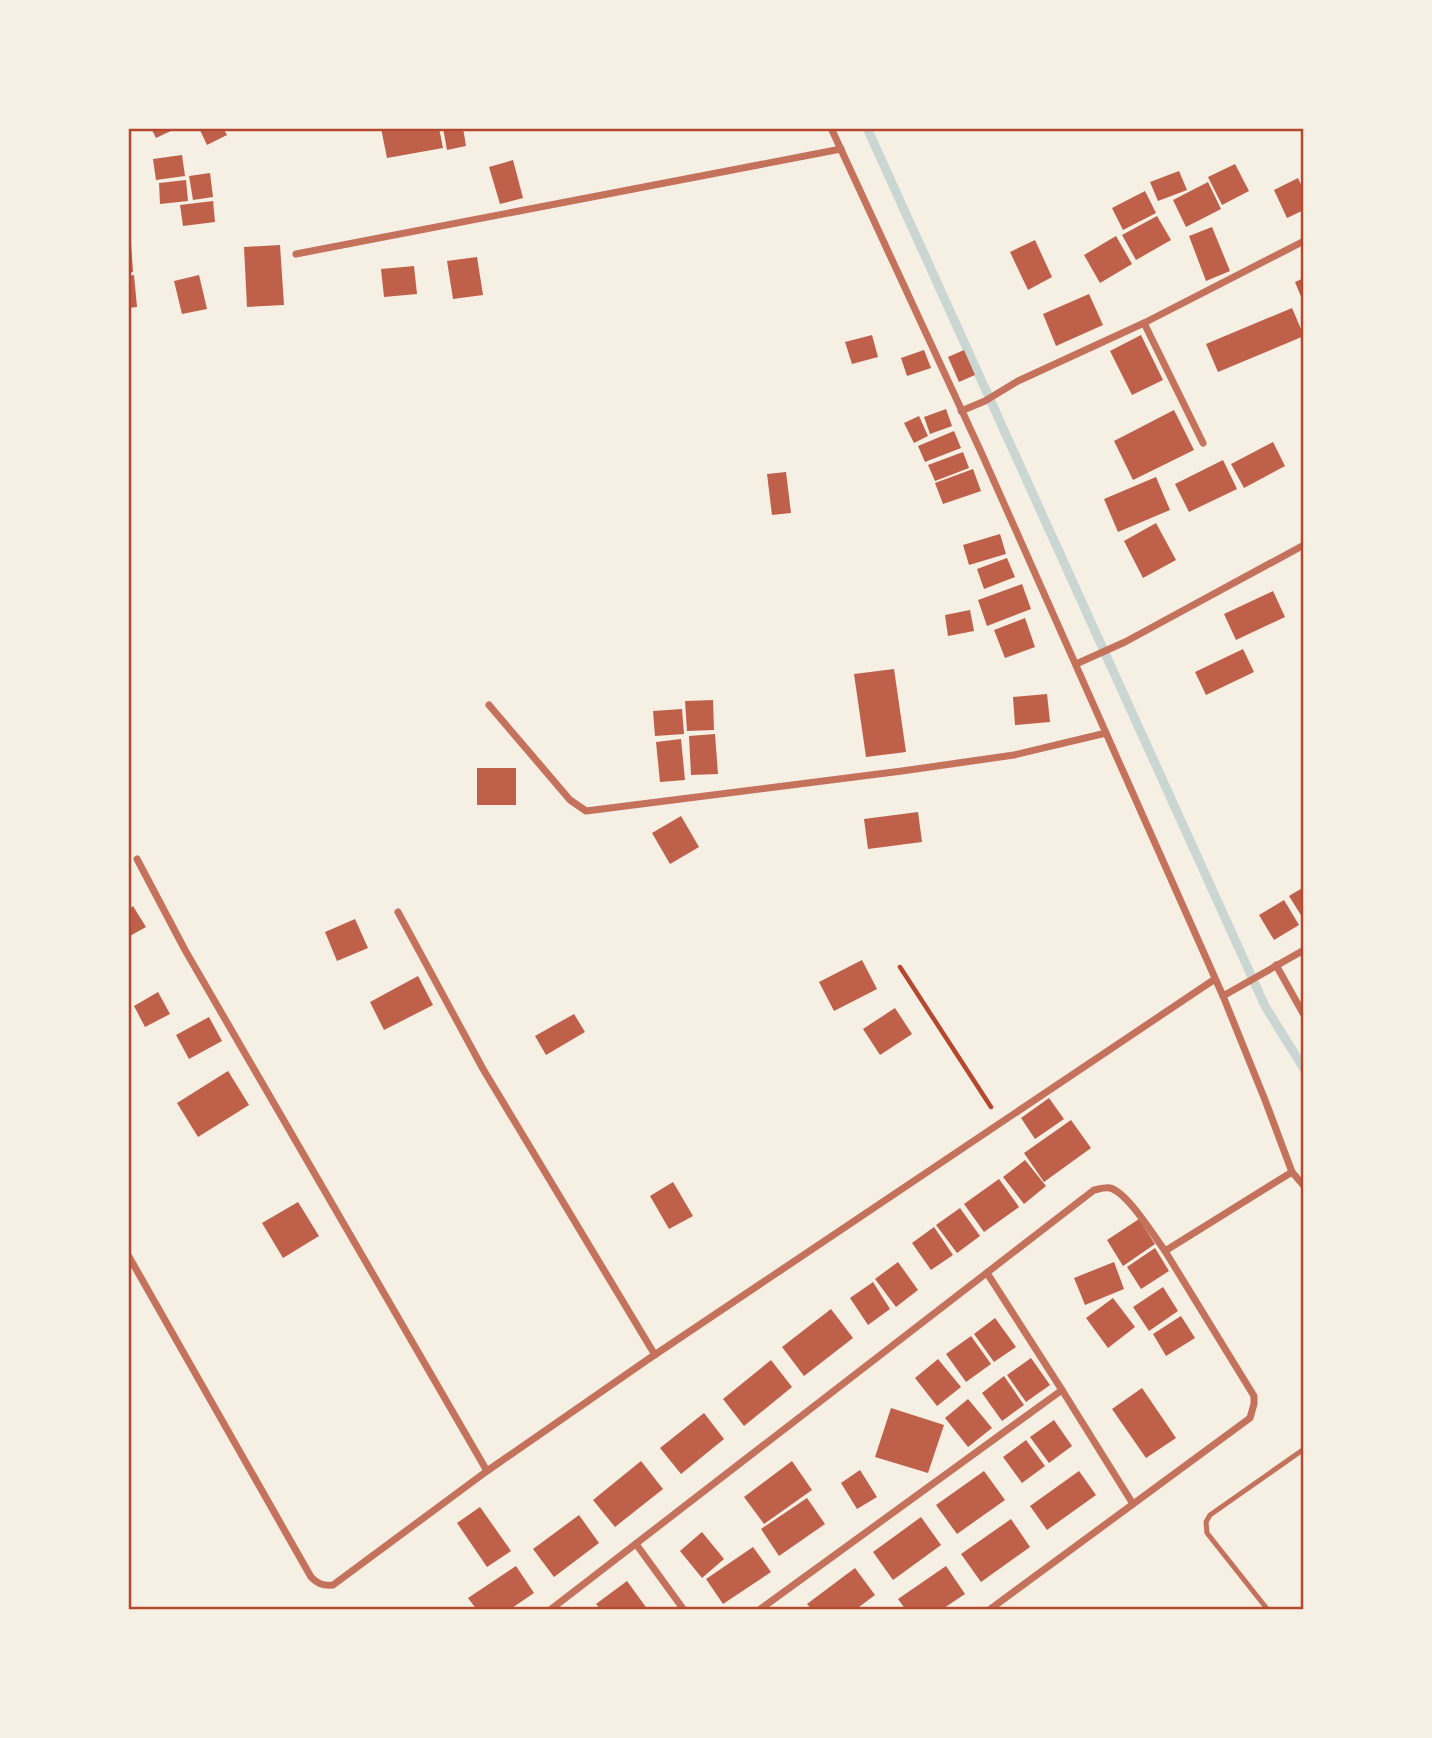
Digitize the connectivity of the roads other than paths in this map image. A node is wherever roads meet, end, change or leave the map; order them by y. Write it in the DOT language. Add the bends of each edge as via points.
graph roads {
  1 [pos="831,128"];
  2 [pos="841,149"];
  3 [pos="1304,241"];
  4 [pos="296,254"];
  5 [pos="1144,323"];
  6 [pos="961,411"];
  7 [pos="1203,443"];
  8 [pos="1304,545"];
  9 [pos="1076,664"];
  10 [pos="489,705"];
  11 [pos="1106,733"];
  12 [pos="137,859"];
  13 [pos="398,912"];
  14 [pos="1304,950"];
  15 [pos="1276,965"];
  16 [pos="1215,979"];
  17 [pos="1223,996"];
  18 [pos="1304,1015"];
  19 [pos="1292,1172"];
  20 [pos="1304,1186"];
  21 [pos="1165,1251"];
  22 [pos="128,1255"];
  23 [pos="987,1273"];
  24 [pos="655,1355"];
  25 [pos="1062,1390"];
  26 [pos="1304,1449"];
  27 [pos="487,1471"];
  28 [pos="1133,1504"];
  29 [pos="636,1544"];
  30 [pos="550,1610"];
  31 [pos="684,1610"];
  32 [pos="759,1610"];
  33 [pos="989,1610"];
  34 [pos="1268,1610"];
  1 -- 2 [label="street"];
  2 -- 4 [label="street"];
  2 -- 6 [label="street"];
  3 -- 5 [label="street"];
  5 -- 6 [label="street"];
  5 -- 7 [label="street"];
  6 -- 9 [label="street"];
  8 -- 9 [label="street"];
  9 -- 11 [label="street"];
  10 -- 11 [label="street" via="570,800 586,811 1014,755"];
  11 -- 16 [label="street"];
  12 -- 27 [label="street" via="185,950"];
  13 -- 24 [label="street" via="483,1069"];
  14 -- 15 [label="street"];
  15 -- 17 [label="street"];
  15 -- 18 [label="street"];
  16 -- 17 [label="street"];
  16 -- 24 [label="street"];
  17 -- 19 [label="street"];
  19 -- 20 [label="street"];
  19 -- 21 [label="street"];
  21 -- 23 [label="street" via="1128,1200 1108,1187 1094,1190"];
  21 -- 28 [label="street" via="1254,1396 1254,1404 1250,1418"];
  22 -- 27 [label="street" via="317,1583 333,1585"];
  23 -- 25 [label="street"];
  23 -- 29 [label="street"];
  24 -- 27 [label="street"];
  25 -- 28 [label="street"];
  25 -- 32 [label="street"];
  26 -- 34 [label="lane" via="1206,1522 1207,1533"];
  28 -- 33 [label="street"];
  29 -- 30 [label="street"];
  29 -- 31 [label="street"];
}
